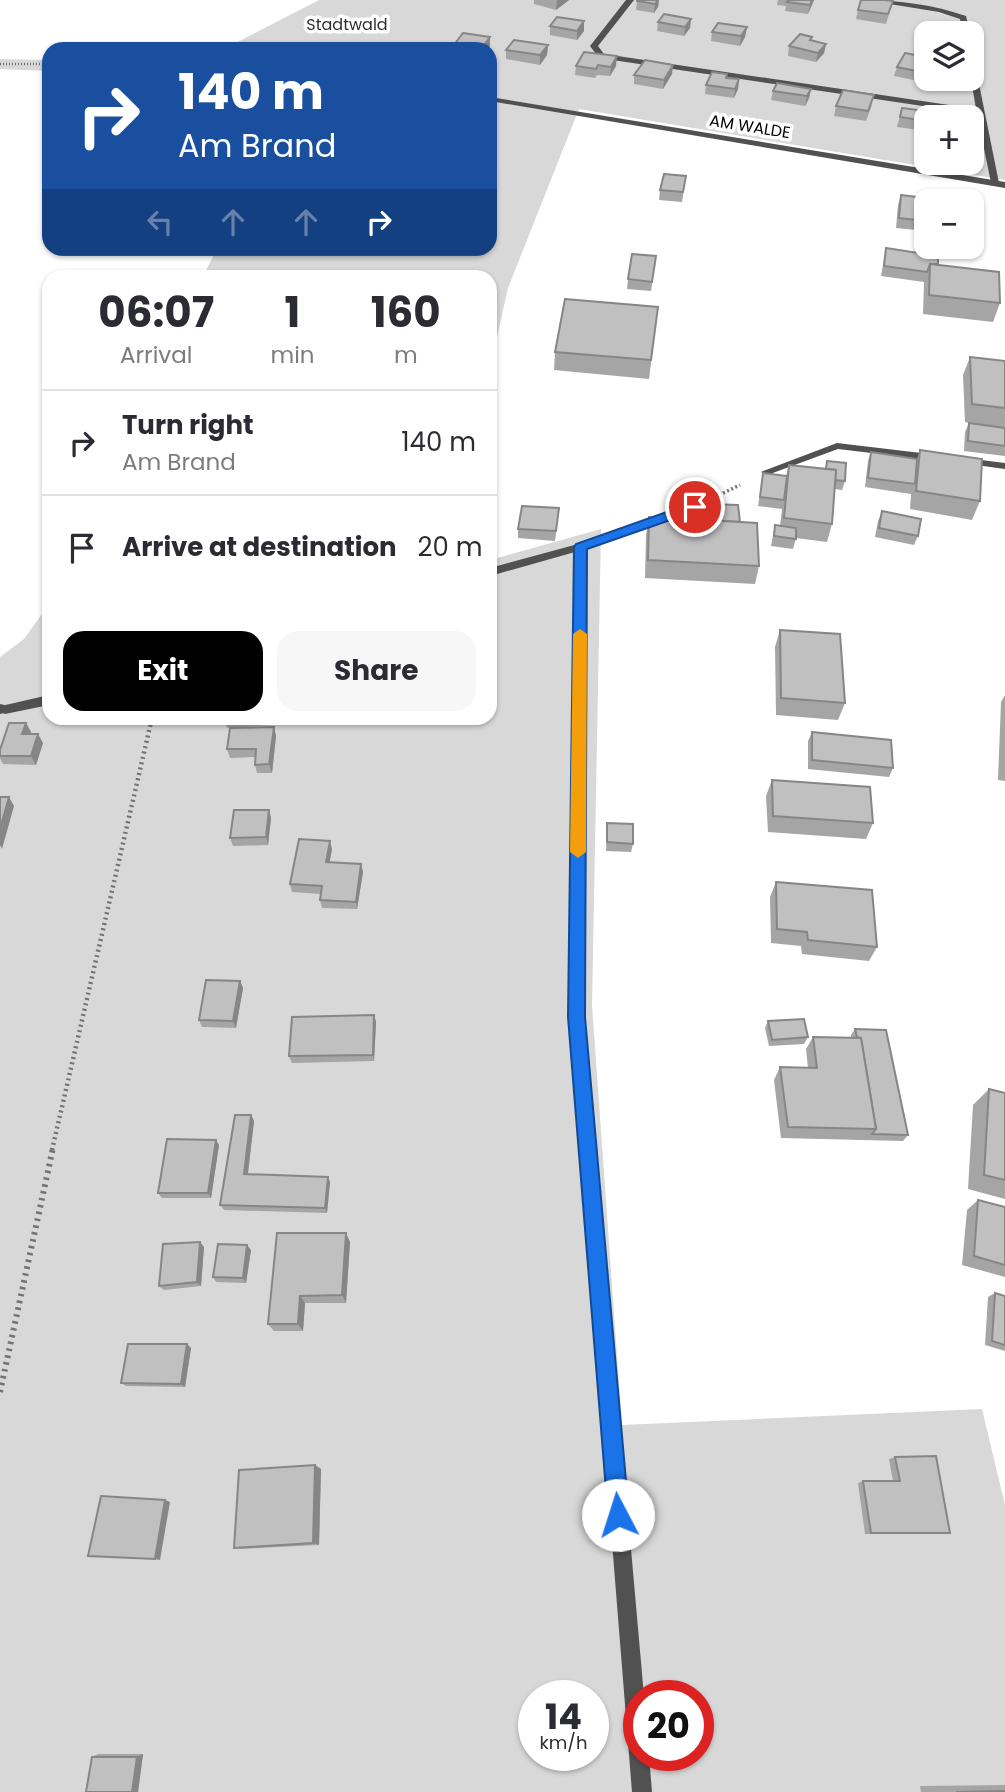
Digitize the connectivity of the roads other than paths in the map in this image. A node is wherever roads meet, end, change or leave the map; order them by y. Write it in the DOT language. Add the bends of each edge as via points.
graph roads {
  1 [pos="630,0"];
  2 [pos="869,0"];
  3 [pos="964,21"];
  4 [pos="497,100"];
  5 [pos="935,105"];
  6 [pos="984,120"];
  7 [pos="1000,184"];
  8 [pos="1005,466"];
  9 [pos="766,472"];
  10 [pos="695,507"];
  11 [pos="581,547"];
  12 [pos="497,570"];
  13 [pos="42,701"];
  14 [pos="3,709"];
  15 [pos="642,1792"];
  1 -- 5 [label="street" via="594,46 602,55"];
  2 -- 3 [label="street" via="940,10"];
  4 -- 7 [label="street, AM WALDE"];
  6 -- 7 [label="street"];
  8 -- 9 [label="street" via="837,446"];
  10 -- 11 [label="street"];
  11 -- 12 [label="street"];
  11 -- 15 [label="street" via="577,1017"];
  13 -- 14 [label="street"];
}
